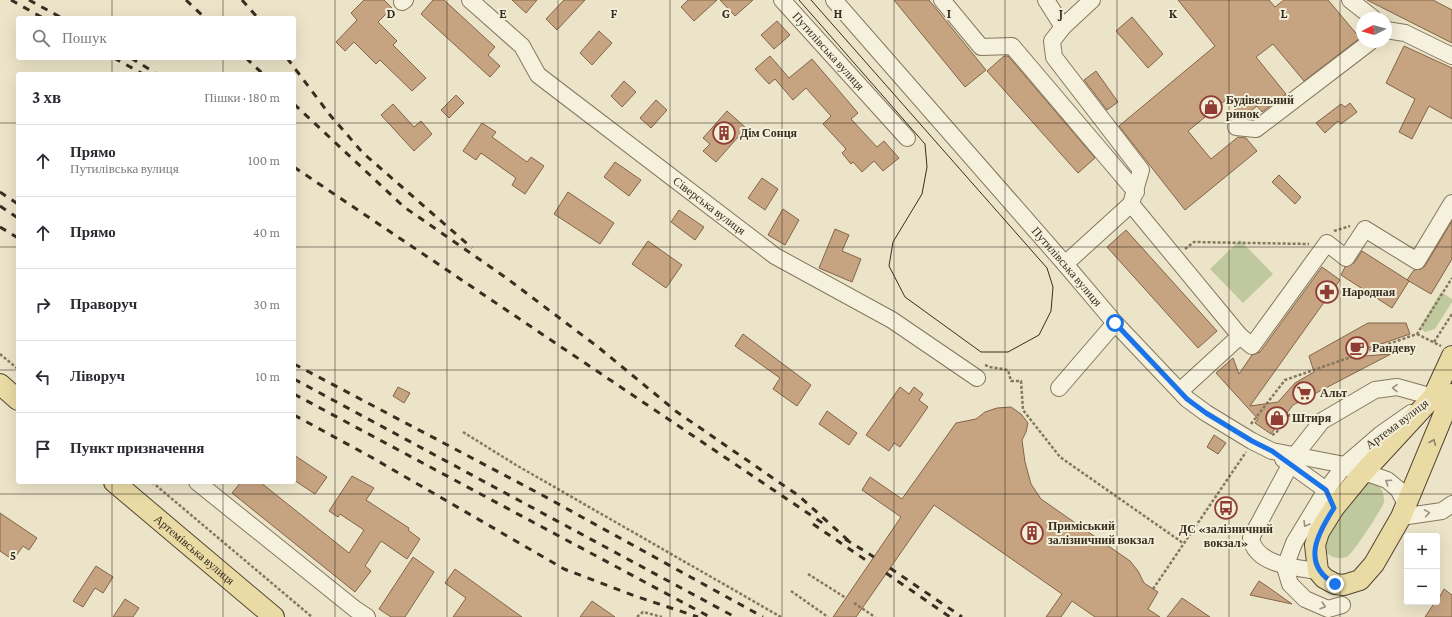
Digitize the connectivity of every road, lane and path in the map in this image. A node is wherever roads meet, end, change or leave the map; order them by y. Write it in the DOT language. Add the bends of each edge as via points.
graph roads {
  1 [pos="470,0"];
  2 [pos="782,0"];
  3 [pos="942,0"];
  4 [pos="1046,0"];
  5 [pos="1092,0"];
  6 [pos="1350,0"];
  7 [pos="842,3"];
  8 [pos="1365,12"];
  9 [pos="1063,27"];
  10 [pos="1392,30"];
  11 [pos="1362,48"];
  12 [pos="1452,56"];
  13 [pos="1236,127"];
  14 [pos="907,138"];
  15 [pos="1133,198"];
  16 [pos="1452,203"];
  17 [pos="1313,244"];
  18 [pos="1175,258"];
  19 [pos="1065,264"];
  20 [pos="1452,278"];
  21 [pos="1452,314"];
  22 [pos="1115,323"];
  23 [pos="1417,334"];
  24 [pos="1240,336"];
  25 [pos="1434,342"];
  26 [pos="1449,352"];
  27 [pos="0,354"];
  28 [pos="978,361"];
  29 [pos="16,367"];
  30 [pos="977,378"];
  31 [pos="0,384"];
  32 [pos="1059,388"];
  33 [pos="1180,391"];
  34 [pos="1442,396"];
  35 [pos="16,398"];
  36 [pos="1290,414"];
  37 [pos="1244,422"];
  38 [pos="1250,426"];
  39 [pos="463,432"];
  40 [pos="1252,441"];
  41 [pos="1271,443"];
  42 [pos="1293,459"];
  43 [pos="1353,470"];
  44 [pos="116,484"];
  45 [pos="154,484"];
  46 [pos="200,484"];
  47 [pos="1326,490"];
  48 [pos="1452,504"];
  49 [pos="1334,508"];
  50 [pos="1404,511"];
  51 [pos="1183,543"];
  52 [pos="1285,567"];
  53 [pos="1318,571"];
  54 [pos="808,574"];
  55 [pos="1344,585"];
  56 [pos="1153,589"];
  57 [pos="791,591"];
  58 [pos="846,598"];
  59 [pos="854,603"];
  60 [pos="1345,611"];
  61 [pos="274,617"];
  62 [pos="312,617"];
  63 [pos="366,617"];
  64 [pos="637,617"];
  65 [pos="662,617"];
  66 [pos="781,617"];
  67 [pos="828,617"];
  68 [pos="875,617"];
  1 -- 30 [label="street, Сіверська вулиця" via="522,46 538,75 776,256 892,320"];
  2 -- 14 [label="street, Путилівська вулиця"];
  3 -- 15 [label="street" via="981,47 1012,46"];
  4 -- 9 [label="street"];
  5 -- 9 [label="street"];
  6 -- 8 [label="street"];
  7 -- 19 [label="street, Путилівська вулиця"];
  9 -- 15 [label="street" via="1052,41 1054,56 1141,170"];
  10 -- 12 [label="street" via="1405,33"];
  11 -- 13 [label="street" via="1256,129"];
  15 -- 18 [label="street"];
  15 -- 19 [label="street"];
  16 -- 24 [label="street" via="1417,261 1365,229 1346,258 1328,243 1252,346"];
  17 -- 18 [label="path" via="1194,242"];
  18 -- 24 [label="street"];
  19 -- 22 [label="street, Путилівська вулиця"];
  20 -- 23 [label="path"];
  21 -- 25 [label="path"];
  22 -- 32 [label="street"];
  22 -- 33 [label="street, Путилівська вулиця"];
  23 -- 25 [label="path"];
  23 -- 38 [label="path" via="1285,380"];
  24 -- 33 [label="street"];
  25 -- 26 [label="path"];
  26 -- 34 [label="main road, Артема вулиця"];
  27 -- 29 [label="path"];
  28 -- 51 [label="path" via="990,367 1008,370 1011,382 1021,381 1023,410 1060,457"];
  31 -- 35 [label="main road"];
  33 -- 40 [label="street, Путилівська вулиця" via="1206,413"];
  34 -- 42 [label="street, one-way" via="1397,387 1375,390 1322,421"];
  34 -- 43 [label="main road"];
  50 -- 34 [label="main road, Артема вулиця, one-way"];
  36 -- 41 [label="path"];
  37 -- 38 [label="path"];
  38 -- 40 [label="path" via="1257,430"];
  39 -- 66 [label="path"];
  40 -- 41 [label="street, Путилівська вулиця"];
  40 -- 51 [label="path"];
  41 -- 42 [label="street, Путилівська вулиця"];
  42 -- 43 [label="street, Путилівська вулиця"];
  42 -- 47 [label="street"];
  42 -- 52 [label="street" via="1251,538 1252,546 1260,554"];
  43 -- 47 [label="street"];
  43 -- 49 [label="main road"];
  50 -- 43 [label="street, Путилівська вулиця, one-way" via="1398,489 1387,480"];
  44 -- 61 [label="main road, Артемівська вулиця"];
  45 -- 62 [label="path"];
  46 -- 63 [label="street"];
  47 -- 49 [label="street"];
  47 -- 52 [label="street, one-way" via="1294,543"];
  50 -- 48 [label="street, one-way" via="1442,511"];
  49 -- 53 [label="main road" via="1315,545"];
  50 -- 55 [label="main road, Артема вулиця" via="1374,564 1360,580"];
  51 -- 56 [label="path"];
  52 -- 53 [label="street"];
  52 -- 60 [label="street, one-way" via="1290,584 1305,599 1328,609"];
  53 -- 55 [label="main road" via="1335,584"];
  54 -- 58 [label="path"];
  55 -- 60 [label="street"];
  57 -- 67 [label="path"];
  59 -- 68 [label="path"];
  64 -- 65 [label="path" via="643,612"];
}
